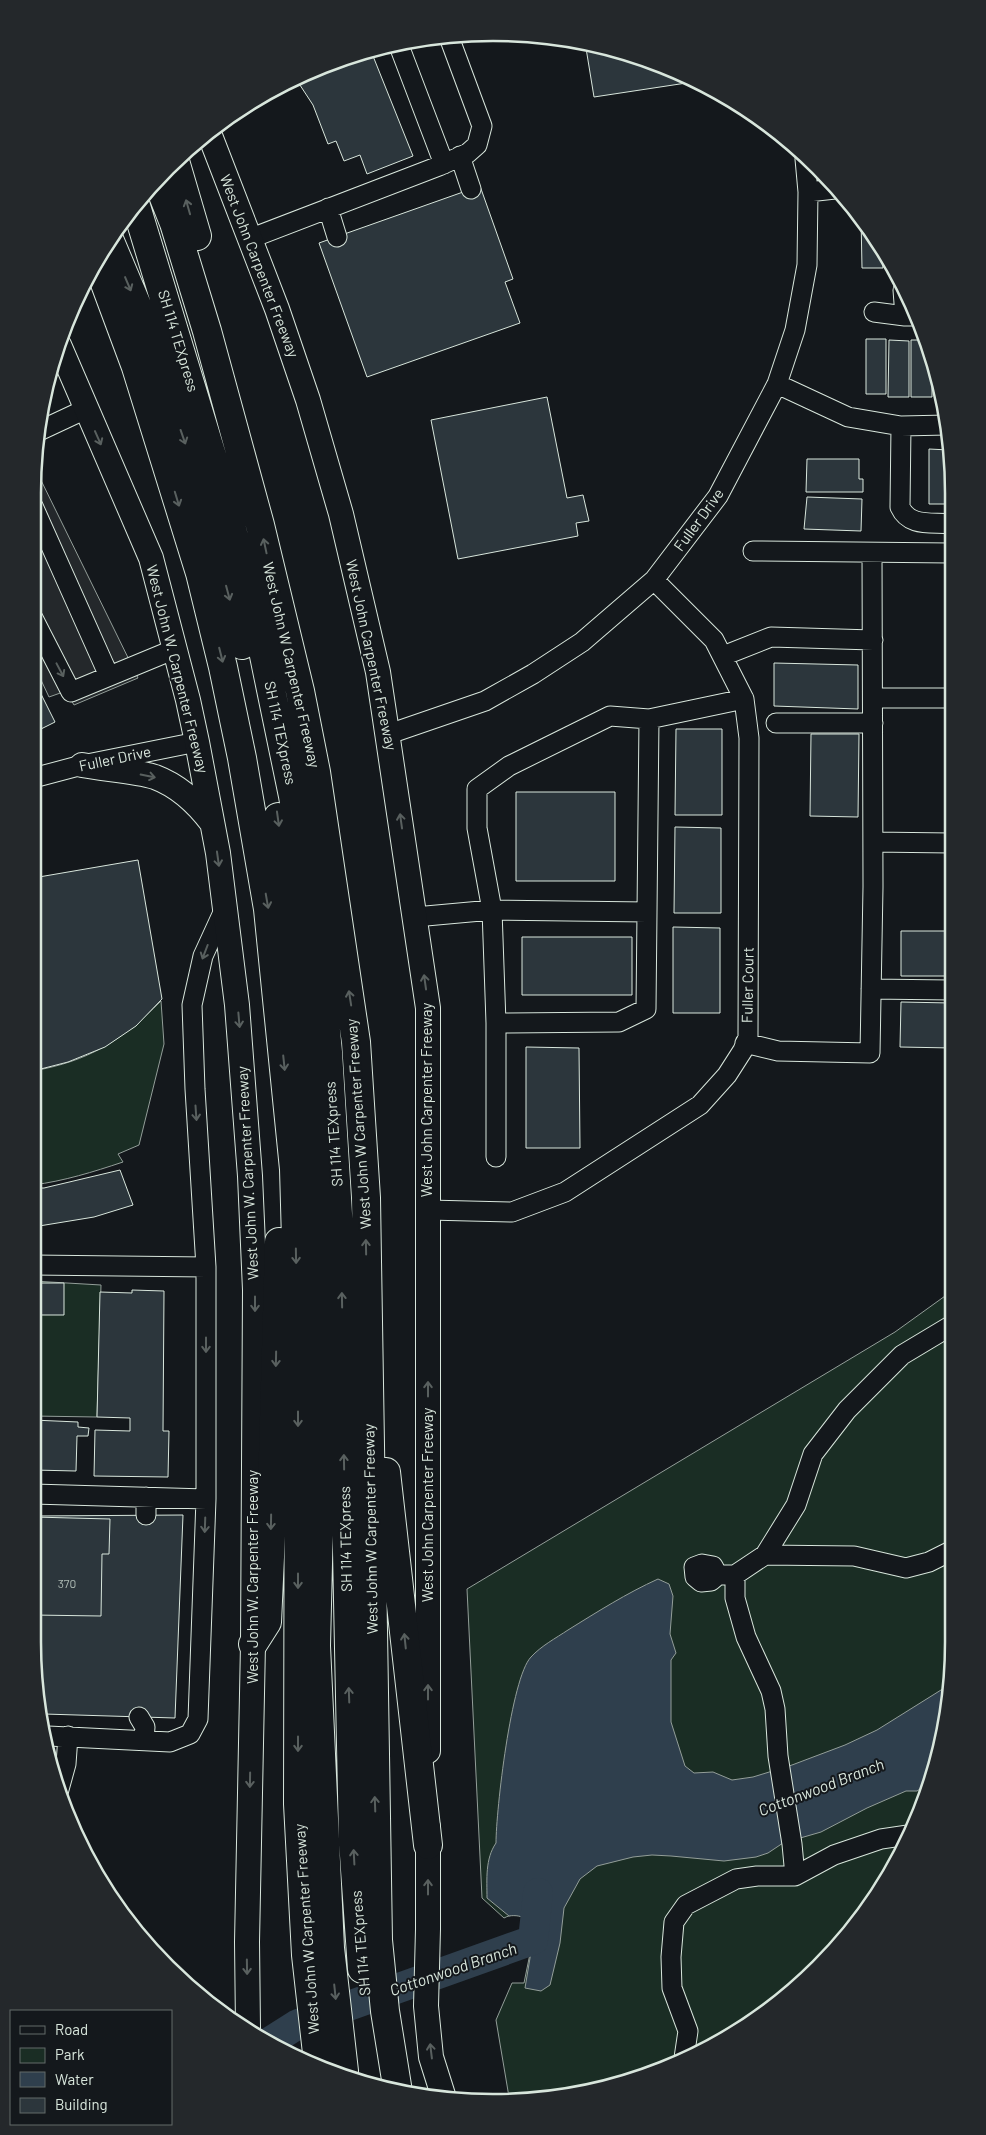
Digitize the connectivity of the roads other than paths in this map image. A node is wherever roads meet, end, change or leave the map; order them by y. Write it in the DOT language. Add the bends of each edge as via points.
graph roads {
  1 [pos="451,43"];
  2 [pos="402,51"];
  3 [pos="211,140"];
  4 [pos="452,160"];
  5 [pos="806,168"];
  6 [pos="178,170"];
  7 [pos="160,188"];
  8 [pos="471,189"];
  9 [pos="828,190"];
  10 [pos="808,192"];
  11 [pos="328,208"];
  12 [pos="138,214"];
  13 [pos="337,237"];
  14 [pos="249,239"];
  15 [pos="113,249"];
  16 [pos="100,270"];
  17 [pos="91,287"];
  18 [pos="874,312"];
  19 [pos="908,316"];
  20 [pos="63,355"];
  21 [pos="777,384"];
  22 [pos="86,409"];
  23 [pos="153,419"];
  24 [pos="939,425"];
  25 [pos="901,426"];
  26 [pos="46,427"];
  27 [pos="255,508"];
  28 [pos="945,524"];
  29 [pos="41,526"];
  30 [pos="753,551"];
  31 [pos="872,553"];
  32 [pos="945,553"];
  33 [pos="654,580"];
  34 [pos="41,635"];
  35 [pos="873,640"];
  36 [pos="175,649"];
  37 [pos="723,656"];
  38 [pos="109,676"];
  39 [pos="874,698"];
  40 [pos="945,698"];
  41 [pos="744,699"];
  42 [pos="649,719"];
  43 [pos="776,724"];
  44 [pos="873,724"];
  45 [pos="389,734"];
  46 [pos="197,742"];
  47 [pos="82,766"];
  48 [pos="41,776"];
  49 [pos="212,823"];
  50 [pos="873,842"];
  51 [pos="945,843"];
  52 [pos="225,908"];
  53 [pos="492,910"];
  54 [pos="647,912"];
  55 [pos="415,917"];
  56 [pos="871,989"];
  57 [pos="945,990"];
  58 [pos="496,1023"];
  59 [pos="745,1044"];
  60 [pos="292,1137"];
  61 [pos="496,1157"];
  62 [pos="428,1210"];
  63 [pos="41,1266"];
  64 [pos="206,1267"];
  65 [pos="368,1313"];
  66 [pos="945,1329"];
  67 [pos="41,1495"];
  68 [pos="206,1499"];
  69 [pos="945,1554"];
  70 [pos="765,1555"];
  71 [pos="253,1644"];
  72 [pos="51,1736"];
  73 [pos="68,1736"];
  74 [pos="62,1777"];
  75 [pos="901,1836"];
  76 [pos="428,1846"];
  77 [pos="795,1876"];
  78 [pos="369,1940"];
  79 [pos="318,1952"];
  80 [pos="377,2019"];
  81 [pos="248,2021"];
  82 [pos="324,2046"];
  83 [pos="685,2051"];
  84 [pos="340,2067"];
  85 [pos="378,2078"];
  86 [pos="395,2083"];
  87 [pos="442,2091"];
  1 -- 4 [label="street" via="482,126 477,145"];
  2 -- 4 [label="street"];
  3 -- 14 [label="main road, West John Carpenter Freeway"];
  4 -- 8 [label="street"];
  4 -- 11 [label="street"];
  5 -- 10 [label="street, Fuller Drive"];
  27 -- 6 [label="highway, one-way" via="263,478"];
  7 -- 27 [label="highway, West John W Carpenter Freeway" via="180,241"];
  9 -- 10 [label="street"];
  10 -- 21 [label="street, Fuller Drive" via="807,265 795,330"];
  11 -- 13 [label="street"];
  11 -- 14 [label="street"];
  78 -- 12 [label="highway, SH 114 TEXpress, one-way" via="351,1762 341,1262 317,935 262,646 220,482"];
  14 -- 45 [label="main road, West John Carpenter Freeway" via="308,400 342,514"];
  15 -- 79 [label="highway, SH 114 TEXpress, one-way" via="144,322 199,486 244,650 275,800 295,937 316,1155 322,1399 316,1646"];
  16 -- 23 [label="highway, West John W Carpenter Freeway"];
  17 -- 23 [label="highway" via="126,378"];
  18 -- 19 [label="street"];
  20 -- 22 [label="main road, West John W. Carpenter Freeway"];
  21 -- 25 [label="street" via="848,417"];
  21 -- 33 [label="street, Fuller Drive" via="718,496"];
  22 -- 26 [label="street"];
  22 -- 36 [label="main road, West John W. Carpenter Freeway, one-way" via="151,558"];
  23 -- 60 [label="highway, West John W Carpenter Freeway, one-way" via="200,573 224,667 242,758 268,909"];
  24 -- 25 [label="street"];
  25 -- 28 [label="street" via="900,508 904,516 913,521"];
  65 -- 27 [label="highway, West John W Carpenter Freeway, one-way" via="366,1198 356,1042 312,754 300,691"];
  29 -- 38 [label="street"];
  30 -- 31 [label="street"];
  31 -- 32 [label="street"];
  31 -- 35 [label="street"];
  33 -- 37 [label="street, Fuller Court" via="714,640"];
  33 -- 45 [label="street, Fuller Drive" via="582,642 532,674 484,701"];
  34 -- 38 [label="street, one-way" via="71,692"];
  35 -- 37 [label="street" via="771,638"];
  35 -- 39 [label="street"];
  36 -- 38 [label="street"];
  36 -- 46 [label="main road, West John W. Carpenter Freeway"];
  37 -- 41 [label="street, Fuller Court"];
  39 -- 40 [label="street"];
  39 -- 44 [label="street"];
  41 -- 42 [label="street"];
  41 -- 59 [label="street, Fuller Court" via="750,738 748,1037"];
  42 -- 53 [label="street" via="610,716 509,766 477,789 477,828"];
  42 -- 54 [label="street"];
  43 -- 44 [label="street"];
  44 -- 50 [label="street"];
  55 -- 45 [label="main road, West John Carpenter Freeway, one-way"];
  46 -- 47 [label="street, Fuller Drive"];
  46 -- 49 [label="main road, West John W. Carpenter Freeway"];
  47 -- 48 [label="street, Fuller Drive"];
  47 -- 49 [label="main road, one-way" via="155,777 184,793"];
  49 -- 52 [label="main road, West John W. Carpenter Freeway, one-way"];
  50 -- 51 [label="street"];
  50 -- 56 [label="street"];
  52 -- 64 [label="street, one-way" via="203,956 192,1005"];
  52 -- 71 [label="main road, West John W. Carpenter Freeway, one-way" via="242,1054 255,1290"];
  53 -- 54 [label="street"];
  53 -- 55 [label="street"];
  53 -- 58 [label="street"];
  54 -- 58 [label="street" via="646,1009 619,1022"];
  62 -- 55 [label="main road, West John Carpenter Freeway, one-way" via="428,1008"];
  56 -- 57 [label="street"];
  56 -- 59 [label="street" via="870,1053 778,1051"];
  58 -- 61 [label="street"];
  59 -- 62 [label="street, Fuller Court" via="727,1075 700,1105 565,1192 512,1212"];
  60 -- 71 [label="highway, one-way" via="280,1170 267,1622"];
  60 -- 79 [label="highway, West John W Carpenter Freeway, one-way" via="298,1346 298,1804"];
  76 -- 62 [label="main road, West John Carpenter Freeway, one-way"];
  63 -- 64 [label="street"];
  64 -- 68 [label="street, one-way"];
  76 -- 65 [label="highway, one-way"];
  78 -- 65 [label="highway, West John W Carpenter Freeway, one-way"];
  66 -- 70 [label="street" via="902,1355 847,1410 813,1454 796,1505"];
  67 -- 68 [label="street" via="146,1506"];
  68 -- 73 [label="street, one-way" via="198,1719 190,1734 170,1742 145,1726"];
  69 -- 70 [label="street" via="906,1568 854,1556"];
  70 -- 77 [label="street" via="726,1575 744,1629 771,1691"];
  71 -- 81 [label="main road, West John W. Carpenter Freeway, one-way"];
  72 -- 73 [label="street"];
  73 -- 74 [label="street"];
  75 -- 77 [label="street" via="834,1854"];
  87 -- 76 [label="main road, West John Carpenter Freeway, one-way" via="431,2057 426,2006"];
  77 -- 83 [label="street" via="736,1879 686,1905 674,1922 672,1988 688,2031"];
  78 -- 80 [label="highway, West John W Carpenter Freeway"];
  79 -- 82 [label="highway, West John W Carpenter Freeway, one-way"];
  80 -- 85 [label="highway"];
  80 -- 86 [label="highway, West John W Carpenter Freeway"];
  82 -- 84 [label="highway"];
}
